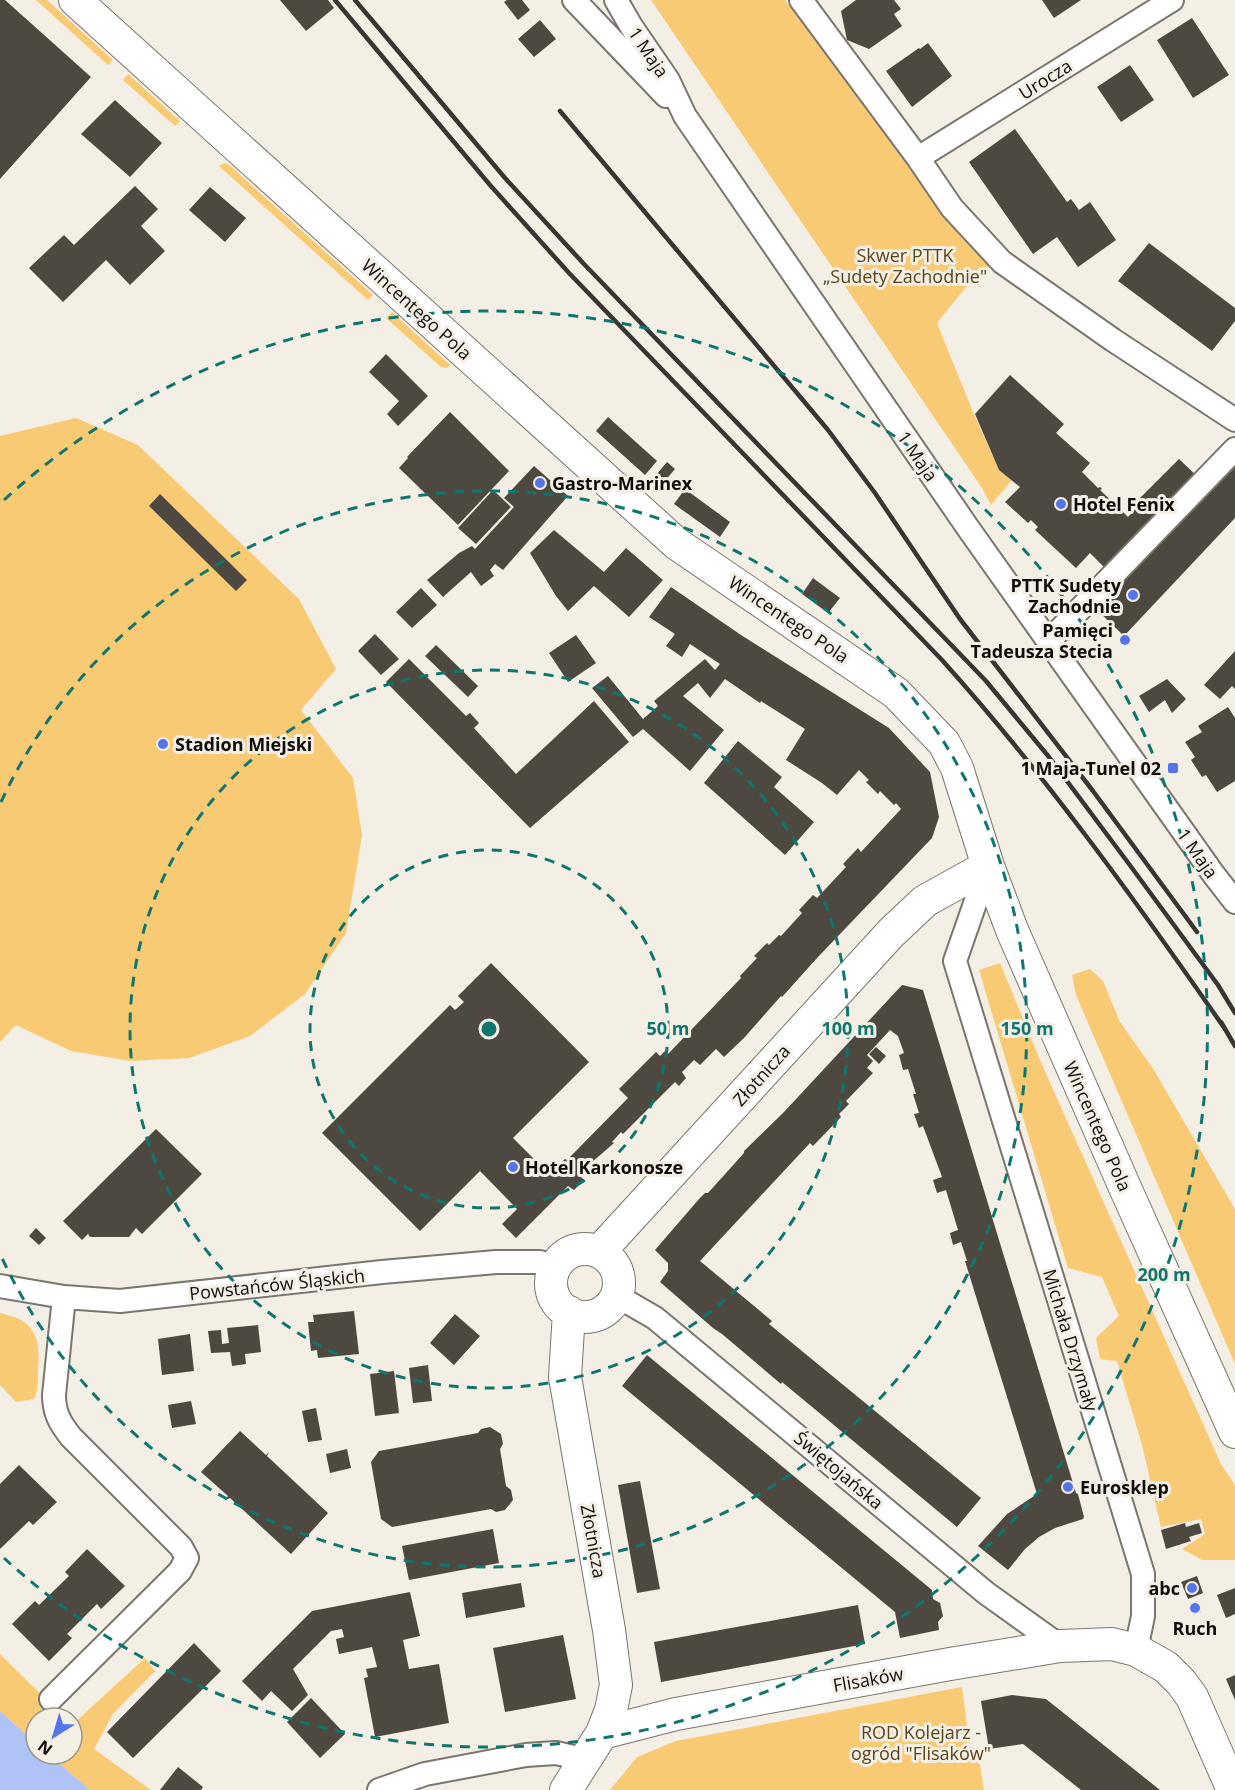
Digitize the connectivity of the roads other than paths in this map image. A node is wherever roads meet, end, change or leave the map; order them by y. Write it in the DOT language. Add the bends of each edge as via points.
graph roads {
  1 [pos="75,0"];
  2 [pos="574,0"];
  3 [pos="616,0"];
  4 [pos="801,0"];
  5 [pos="1172,0"];
  6 [pos="685,116"];
  7 [pos="918,158"];
  8 [pos="1235,420"];
  9 [pos="1235,449"];
  10 [pos="1049,641"];
  11 [pos="988,866"];
  12 [pos="1235,902"];
  13 [pos="599,1252"];
  14 [pos="554,1270"];
  15 [pos="0,1286"];
  16 [pos="617,1296"];
  17 [pos="64,1297"];
  18 [pos="569,1312"];
  19 [pos="1235,1431"];
  20 [pos="1060,1646"];
  21 [pos="1136,1650"];
  22 [pos="51,1699"];
  23 [pos="602,1733"];
  24 [pos="587,1760"];
  25 [pos="379,1790"];
  26 [pos="566,1790"];
  27 [pos="1233,1790"];
  1 -- 11 [label="street, Wincentego Pola" via="677,544 896,693 948,751"];
  2 -- 6 [label="street"];
  3 -- 6 [label="street, 1 Maja" via="668,80"];
  4 -- 7 [label="street"];
  5 -- 7 [label="street, Urocza"];
  6 -- 10 [label="street, 1 Maja"];
  7 -- 8 [label="street" via="952,208 1002,262"];
  9 -- 10 [label="street"];
  10 -- 12 [label="street, 1 Maja"];
  11 -- 13 [label="street, Złotnicza" via="925,901 891,933"];
  11 -- 19 [label="street, Wincentego Pola" via="1031,975"];
  11 -- 21 [label="street, Michała Drzymały" via="955,961 1143,1574 1143,1616"];
  13 -- 14 [label="street" via="578,1249 568,1253"];
  13 -- 16 [label="street" via="617,1270"];
  14 -- 17 [label="street, Powstańców Śląskich" via="540,1262 496,1262 120,1301"];
  14 -- 18 [label="street" via="553,1294"];
  15 -- 17 [label="street, Powstańców Śląskich"];
  16 -- 18 [label="street" via="596,1315 582,1317"];
  16 -- 20 [label="street, Świętojańska" via="655,1318 978,1586"];
  17 -- 22 [label="street" via="54,1395 54,1410 60,1423 181,1547 187,1558 180,1571"];
  18 -- 23 [label="street, Złotnicza" via="565,1377 616,1685"];
  20 -- 21 [label="street, Flisaków" via="1106,1644"];
  20 -- 23 [label="street, Flisaków" via="676,1714"];
  21 -- 27 [label="street" via="1166,1667 1192,1697"];
  23 -- 24 [label="street, Złotnicza"];
  24 -- 25 [label="street" via="556,1753 526,1755 425,1774"];
  24 -- 26 [label="street, Złotnicza"];
}
